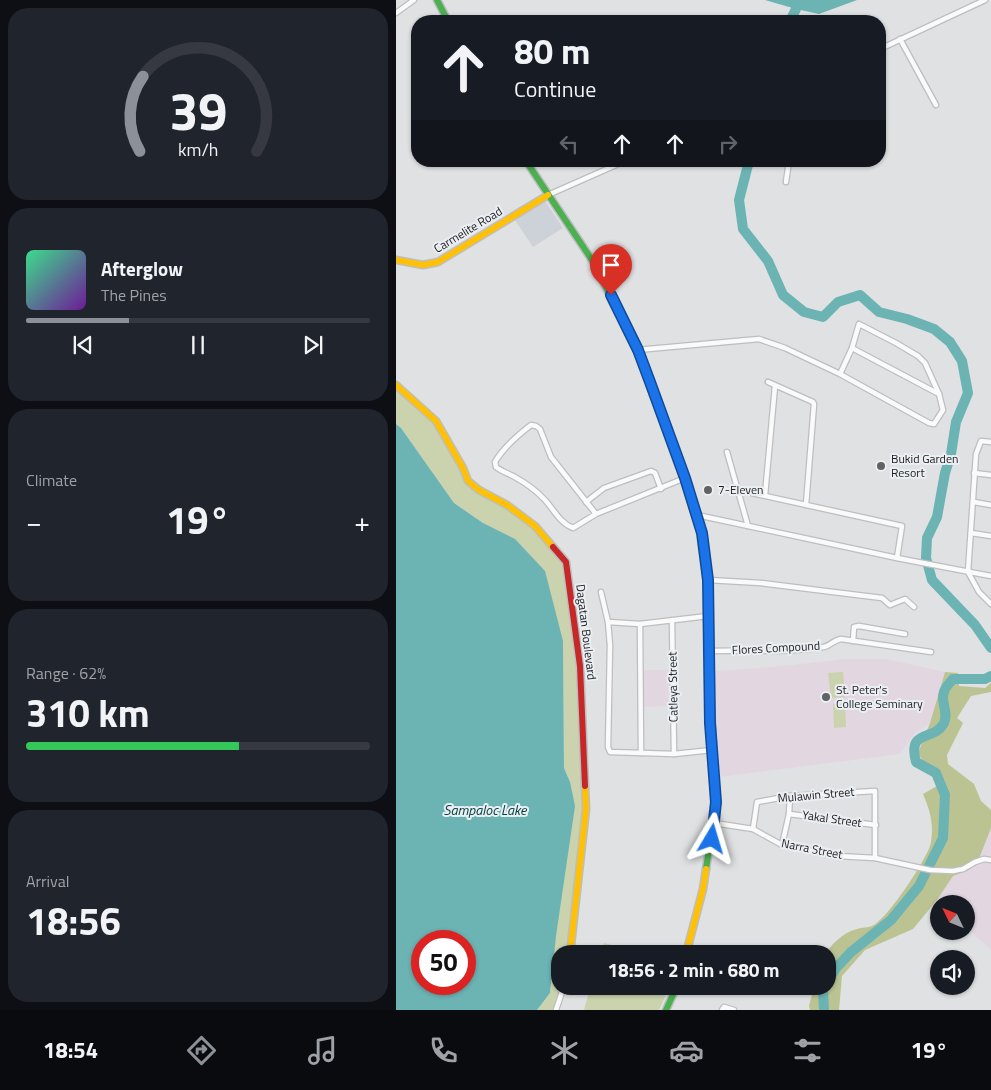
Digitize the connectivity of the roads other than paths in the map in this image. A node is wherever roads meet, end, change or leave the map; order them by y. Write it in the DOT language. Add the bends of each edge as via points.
graph roads {
  1 [pos="414,0"];
  2 [pos="437,0"];
  3 [pos="985,0"];
  4 [pos="396,13"];
  5 [pos="445,15"];
  6 [pos="900,39"];
  7 [pos="886,46"];
  8 [pos="936,105"];
  9 [pos="530,167"];
  10 [pos="611,167"];
  11 [pos="788,167"];
  12 [pos="786,182"];
  13 [pos="548,195"];
  14 [pos="396,260"];
  15 [pos="852,348"];
  16 [pos="638,350"];
  17 [pos="840,374"];
  18 [pos="768,382"];
  19 [pos="396,385"];
  20 [pos="775,386"];
  21 [pos="939,394"];
  22 [pos="991,442"];
  23 [pos="727,452"];
  24 [pos="974,473"];
  25 [pos="991,475"];
  26 [pos="685,478"];
  27 [pos="661,489"];
  28 [pos="738,490"];
  29 [pos="766,495"];
  30 [pos="586,502"];
  31 [pos="974,502"];
  32 [pos="806,505"];
  33 [pos="991,505"];
  34 [pos="596,514"];
  35 [pos="697,515"];
  36 [pos="748,526"];
  37 [pos="971,533"];
  38 [pos="991,536"];
  39 [pos="897,558"];
  40 [pos="968,572"];
  41 [pos="991,576"];
  42 [pos="708,580"];
  43 [pos="601,592"];
  44 [pos="991,604"];
  45 [pos="914,607"];
  46 [pos="708,616"];
  47 [pos="672,621"];
  48 [pos="608,622"];
  49 [pos="640,624"];
  50 [pos="905,634"];
  51 [pos="854,641"];
  52 [pos="708,651"];
  53 [pos="931,652"];
  54 [pos="712,750"];
  55 [pos="641,753"];
  56 [pos="674,754"];
  57 [pos="790,796"];
  58 [pos="789,814"];
  59 [pos="714,823"];
  60 [pos="876,825"];
  61 [pos="753,829"];
  62 [pos="782,845"];
  63 [pos="875,858"];
  64 [pos="991,860"];
  65 [pos="571,945"];
  66 [pos="688,945"];
  67 [pos="561,995"];
  68 [pos="673,995"];
  69 [pos="723,1008"];
  70 [pos="556,1010"];
  71 [pos="666,1010"];
  72 [pos="734,1010"];
  1 -- 4 [label="street"];
  2 -- 5 [label="main road"];
  3 -- 6 [label="street"];
  6 -- 7 [label="street"];
  6 -- 8 [label="street"];
  9 -- 13 [label="main road"];
  10 -- 13 [label="street"];
  11 -- 12 [label="street"];
  13 -- 14 [label="main road, Carmelite Road" via="438,262 428,266"];
  13 -- 16 [label="main road" via="594,263"];
  15 -- 17 [label="street"];
  15 -- 21 [label="street"];
  15 -- 21 [label="street" via="859,324 918,356 925,363"];
  16 -- 17 [label="street" via="759,339"];
  16 -- 26 [label="main road"];
  17 -- 21 [label="street" via="934,424 943,410"];
  18 -- 20 [label="street"];
  19 -- 65 [label="main road, Dagatan Boulevard" via="436,421 468,481 535,526 566,562 580,666 586,809"];
  20 -- 29 [label="street"];
  20 -- 32 [label="street" via="814,404"];
  22 -- 24 [label="street" via="981,441"];
  23 -- 28 [label="street"];
  24 -- 25 [label="street"];
  24 -- 31 [label="street"];
  26 -- 27 [label="street"];
  26 -- 35 [label="main road"];
  27 -- 30 [label="street" via="651,470 604,488"];
  27 -- 34 [label="street"];
  28 -- 29 [label="street"];
  28 -- 36 [label="street"];
  29 -- 32 [label="street"];
  30 -- 34 [label="street"];
  30 -- 34 [label="street" via="551,457 536,426 532,425 524,432 495,462 496,467 543,498 572,528"];
  31 -- 33 [label="street"];
  31 -- 37 [label="street"];
  32 -- 39 [label="street" via="902,526"];
  35 -- 36 [label="street"];
  35 -- 42 [label="main road"];
  36 -- 39 [label="street"];
  37 -- 38 [label="street"];
  37 -- 40 [label="street"];
  39 -- 40 [label="street"];
  40 -- 41 [label="street"];
  40 -- 44 [label="street" via="979,592"];
  42 -- 45 [label="street" via="853,594 882,598 890,605 904,599"];
  42 -- 46 [label="main road"];
  43 -- 48 [label="street"];
  46 -- 47 [label="street"];
  46 -- 52 [label="main road"];
  47 -- 49 [label="street"];
  47 -- 56 [label="street, Catleya Street"];
  48 -- 49 [label="street"];
  48 -- 55 [label="street" via="608,747 610,752"];
  49 -- 55 [label="street"];
  50 -- 51 [label="street" via="859,626 854,627"];
  51 -- 52 [label="street, Flores Compound" via="836,640 830,645 802,649"];
  51 -- 53 [label="street, Flores Compound"];
  52 -- 54 [label="main road"];
  54 -- 56 [label="street"];
  54 -- 59 [label="main road" via="716,802"];
  55 -- 56 [label="street"];
  57 -- 58 [label="street"];
  57 -- 60 [label="street, Mulawin Street" via="875,790"];
  57 -- 61 [label="street, Mulawin Street" via="758,802"];
  58 -- 60 [label="street, Yakal Street"];
  58 -- 62 [label="street"];
  59 -- 61 [label="street, Narra Street"];
  59 -- 66 [label="main road"];
  60 -- 63 [label="street"];
  61 -- 62 [label="street, Narra Street"];
  62 -- 63 [label="street, Narra Street" via="837,856"];
  63 -- 64 [label="street, Narra Street" via="930,870 954,871 984,859"];
  67 -- 70 [label="street"];
  68 -- 71 [label="main road"];
  69 -- 72 [label="street"];
}
